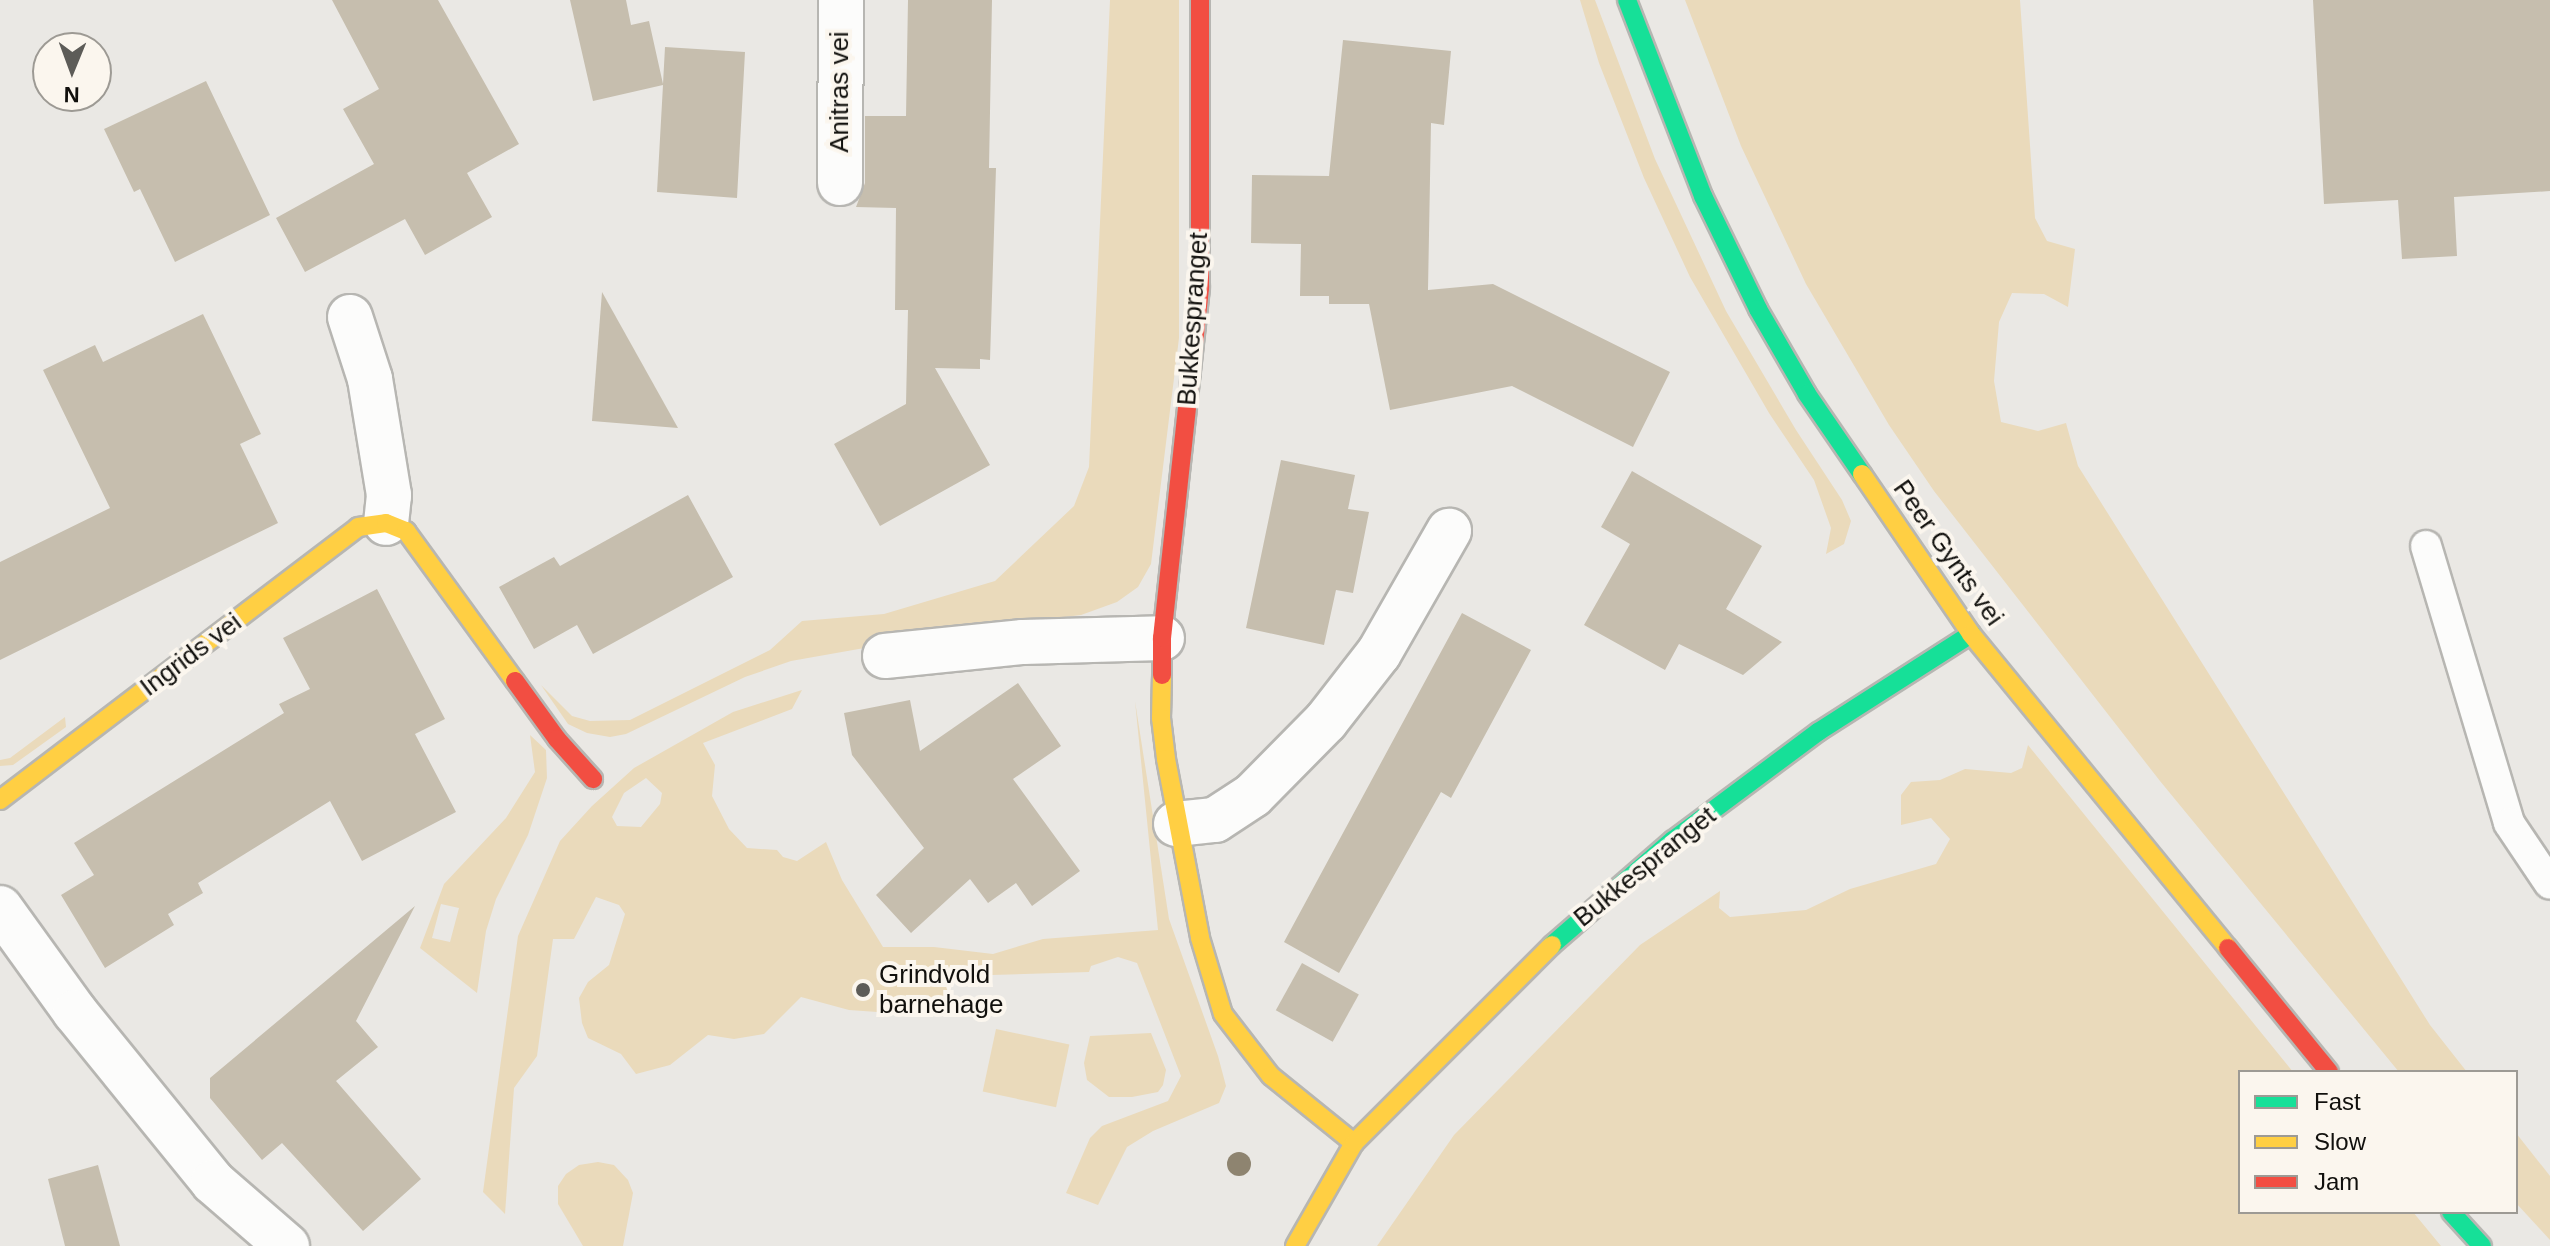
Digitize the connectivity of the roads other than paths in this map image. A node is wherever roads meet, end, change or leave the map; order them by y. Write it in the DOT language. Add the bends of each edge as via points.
graph roads {
  1 [pos="841,0"];
  2 [pos="1200,0"];
  3 [pos="1627,0"];
  4 [pos="840,183"];
  5 [pos="350,317"];
  6 [pos="386,523"];
  7 [pos="1449,531"];
  8 [pos="2426,546"];
  9 [pos="1971,634"];
  10 [pos="1162,638"];
  11 [pos="885,656"];
  12 [pos="593,779"];
  13 [pos="0,800"];
  14 [pos="1176,824"];
  15 [pos="2550,884"];
  16 [pos="0,908"];
  17 [pos="2327,1070"];
  18 [pos="1354,1143"];
  19 [pos="2453,1214"];
  20 [pos="287,1246"];
  21 [pos="1295,1246"];
  22 [pos="2482,1246"];
  1 -- 4 [label="street, Anitras vei"];
  2 -- 10 [label="street, Bukkespranget" via="1200,288"];
  3 -- 9 [label="street, Peer Gynts vei" via="1703,196 1758,309 1807,394"];
  5 -- 6 [label="street" via="370,379 389,495"];
  6 -- 12 [label="street" via="406,531 557,739"];
  6 -- 13 [label="street, Ingrids vei" via="358,527"];
  7 -- 14 [label="street" via="1379,653 1326,721 1253,795 1215,820"];
  8 -- 15 [label="lane" via="2509,823"];
  9 -- 17 [label="street, Peer Gynts vei"];
  9 -- 18 [label="street, Bukkespranget" via="1818,732 1673,840 1557,940"];
  10 -- 11 [label="street" via="1023,642"];
  10 -- 14 [label="street, Bukkespranget" via="1161,718"];
  14 -- 18 [label="street, Bukkespranget" via="1200,938 1223,1014 1271,1076"];
  16 -- 20 [label="street" via="75,1012 213,1182"];
  18 -- 21 [label="street, Bukkespranget"];
  19 -- 22 [label="street"];
}
